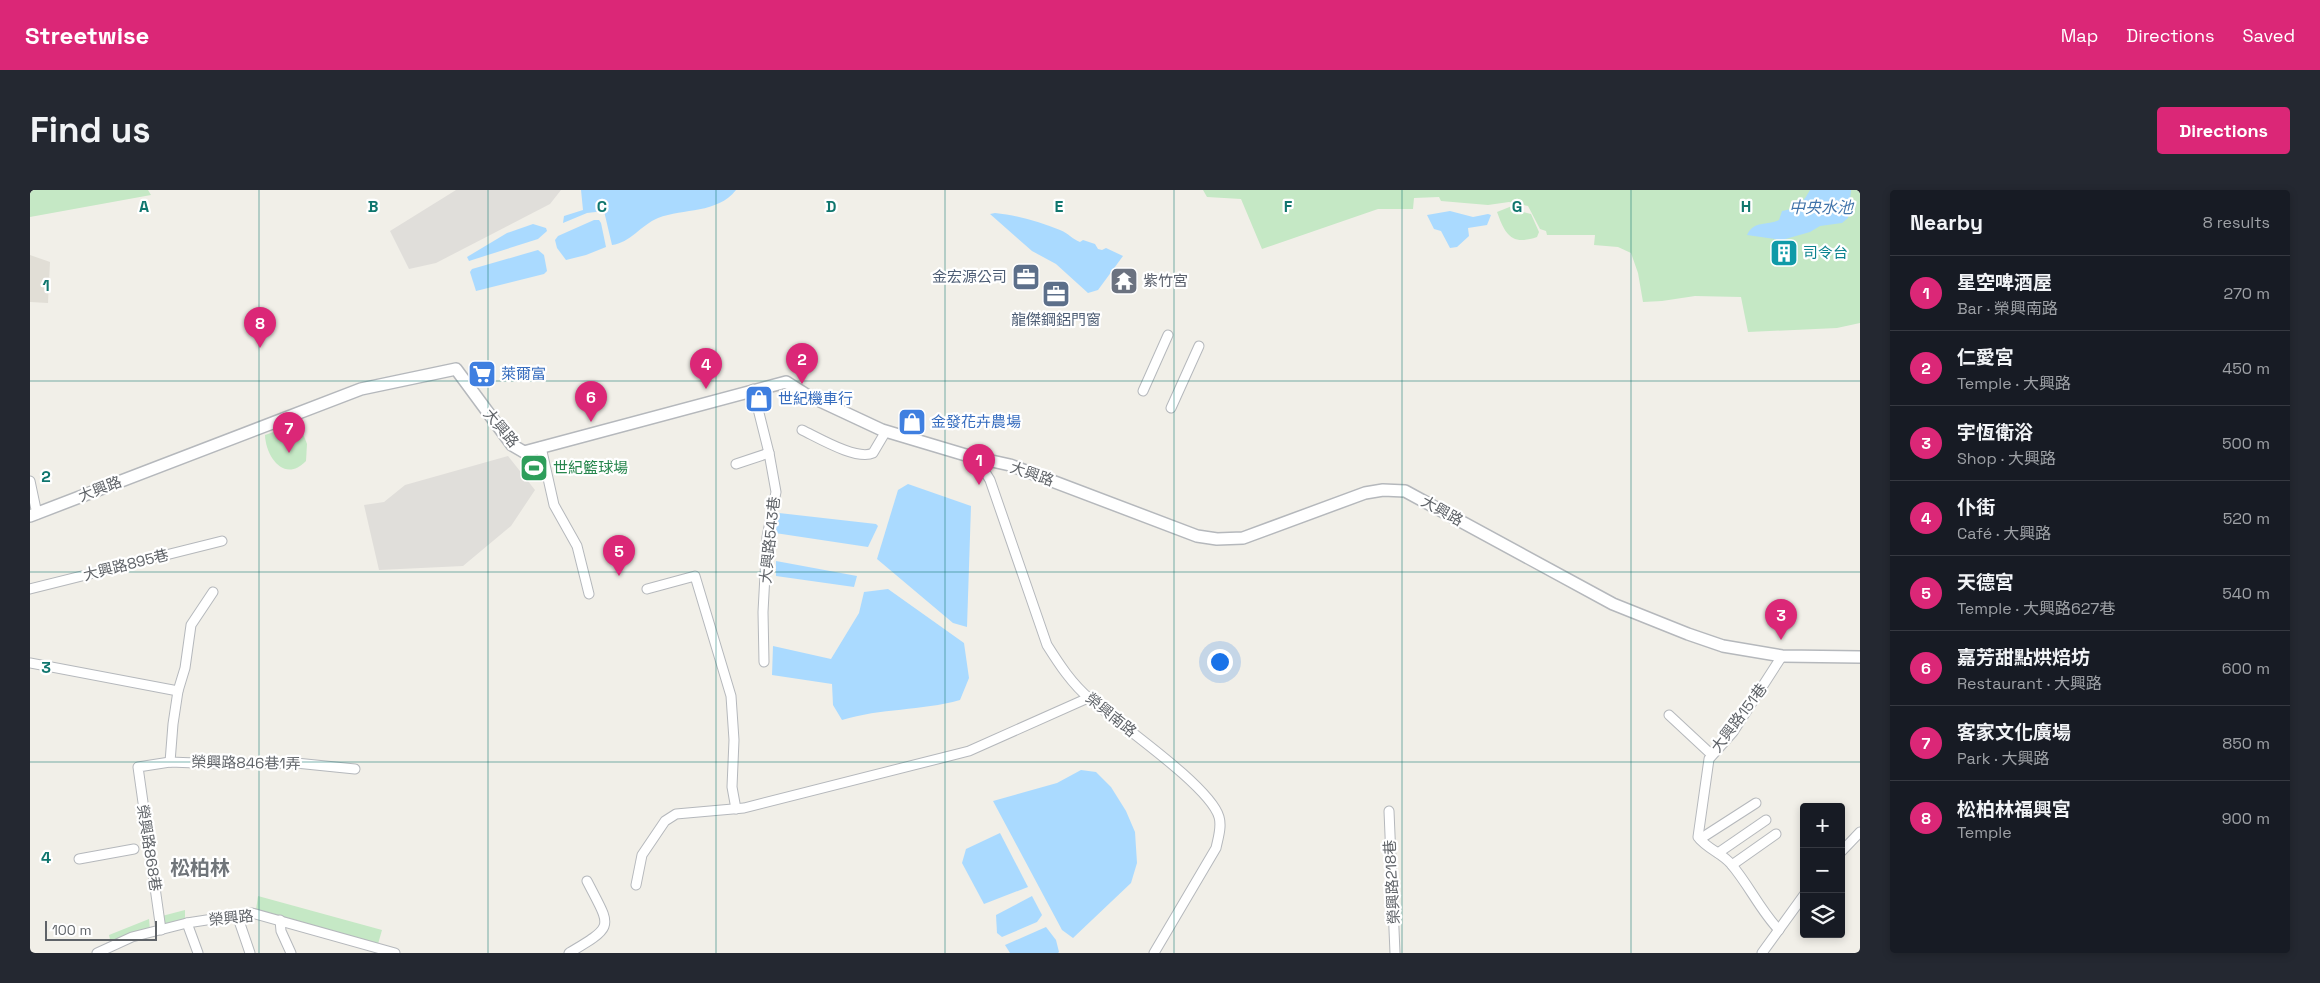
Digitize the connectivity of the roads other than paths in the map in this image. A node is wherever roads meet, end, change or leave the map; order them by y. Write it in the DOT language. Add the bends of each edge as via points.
graph roads {
  1 [pos="1168,335"];
  2 [pos="1200,346"];
  3 [pos="753,390"];
  4 [pos="1142,391"];
  5 [pos="1172,408"];
  6 [pos="802,430"];
  7 [pos="886,431"];
  8 [pos="541,447"];
  9 [pos="769,454"];
  10 [pos="969,456"];
  11 [pos="736,464"];
  12 [pos="30,481"];
  13 [pos="33,515"];
  14 [pos="222,541"];
  15 [pos="30,589"];
  16 [pos="647,589"];
  17 [pos="213,592"];
  18 [pos="589,594"];
  19 [pos="1782,656"];
  20 [pos="1860,657"];
  21 [pos="764,662"];
  22 [pos="30,663"];
  23 [pos="178,690"];
  24 [pos="1088,698"];
  25 [pos="1669,715"];
  26 [pos="1712,754"];
  27 [pos="170,762"];
  28 [pos="138,767"];
  29 [pos="355,769"];
  30 [pos="1756,802"];
  31 [pos="736,809"];
  32 [pos="1389,811"];
  33 [pos="1766,820"];
  34 [pos="1860,832"];
  35 [pos="1776,834"];
  36 [pos="1700,839"];
  37 [pos="1845,848"];
  38 [pos="134,850"];
  39 [pos="1718,853"];
  40 [pos="79,859"];
  41 [pos="1732,865"];
  42 [pos="587,881"];
  43 [pos="636,885"];
  44 [pos="1800,901"];
  45 [pos="237,915"];
  46 [pos="280,920"];
  47 [pos="187,923"];
  48 [pos="161,930"];
  49 [pos="1779,930"];
  50 [pos="97,953"];
  51 [pos="198,953"];
  52 [pos="250,953"];
  53 [pos="290,953"];
  54 [pos="395,953"];
  55 [pos="568,953"];
  56 [pos="1154,953"];
  57 [pos="1395,953"];
  58 [pos="1762,953"];
  1 -- 4 [label="street"];
  2 -- 5 [label="street"];
  3 -- 7 [label="street, 大興路" via="786,382"];
  3 -- 8 [label="street, 大興路"];
  3 -- 9 [label="street, 大興路543巷"];
  6 -- 7 [label="street" via="862,455 873,453"];
  7 -- 10 [label="street, 大興路"];
  8 -- 13 [label="street, 大興路" via="524,452 512,445 456,369 361,389"];
  8 -- 18 [label="street" via="554,505 577,546"];
  9 -- 11 [label="street"];
  9 -- 21 [label="street, 大興路543巷" via="776,492 767,537"];
  10 -- 19 [label="street, 大興路" via="1010,465 1197,536 1217,539 1243,538 1365,493 1405,491 1613,604 1723,646"];
  10 -- 24 [label="street, 榮興南路" via="982,467 990,480 1047,645 1060,667"];
  12 -- 13 [label="street"];
  14 -- 15 [label="street, 大興路895巷"];
  16 -- 31 [label="street" via="695,576 731,696 734,740 732,787"];
  17 -- 23 [label="street" via="191,625 185,668"];
  19 -- 20 [label="street, 大興路"];
  19 -- 26 [label="street, 大興路151巷" via="1733,732"];
  22 -- 23 [label="street"];
  23 -- 27 [label="street"];
  24 -- 31 [label="street" via="969,751"];
  24 -- 56 [label="street, 榮興南路" via="1204,794 1219,818 1216,848"];
  25 -- 26 [label="street"];
  26 -- 36 [label="street, 大興路151巷"];
  27 -- 28 [label="street, 榮興路846巷1弄"];
  27 -- 29 [label="street, 榮興路846巷1弄" via="296,763"];
  28 -- 48 [label="street, 榮興路868巷"];
  30 -- 36 [label="street"];
  31 -- 43 [label="street" via="676,814 665,821 642,855"];
  32 -- 57 [label="street, 榮興路218巷"];
  33 -- 39 [label="street"];
  34 -- 37 [label="street"];
  35 -- 41 [label="street"];
  36 -- 39 [label="street"];
  38 -- 40 [label="street"];
  39 -- 41 [label="street"];
  41 -- 49 [label="street"];
  42 -- 55 [label="street" via="606,924 601,933"];
  44 -- 49 [label="street"];
  45 -- 46 [label="street, 榮興路" via="252,913"];
  45 -- 47 [label="street, 榮興路"];
  45 -- 52 [label="street"];
  46 -- 53 [label="street"];
  46 -- 54 [label="street, 榮興路"];
  47 -- 48 [label="street, 榮興路"];
  47 -- 51 [label="street"];
  48 -- 50 [label="street, 榮興路" via="132,937"];
  49 -- 58 [label="street"];
}
